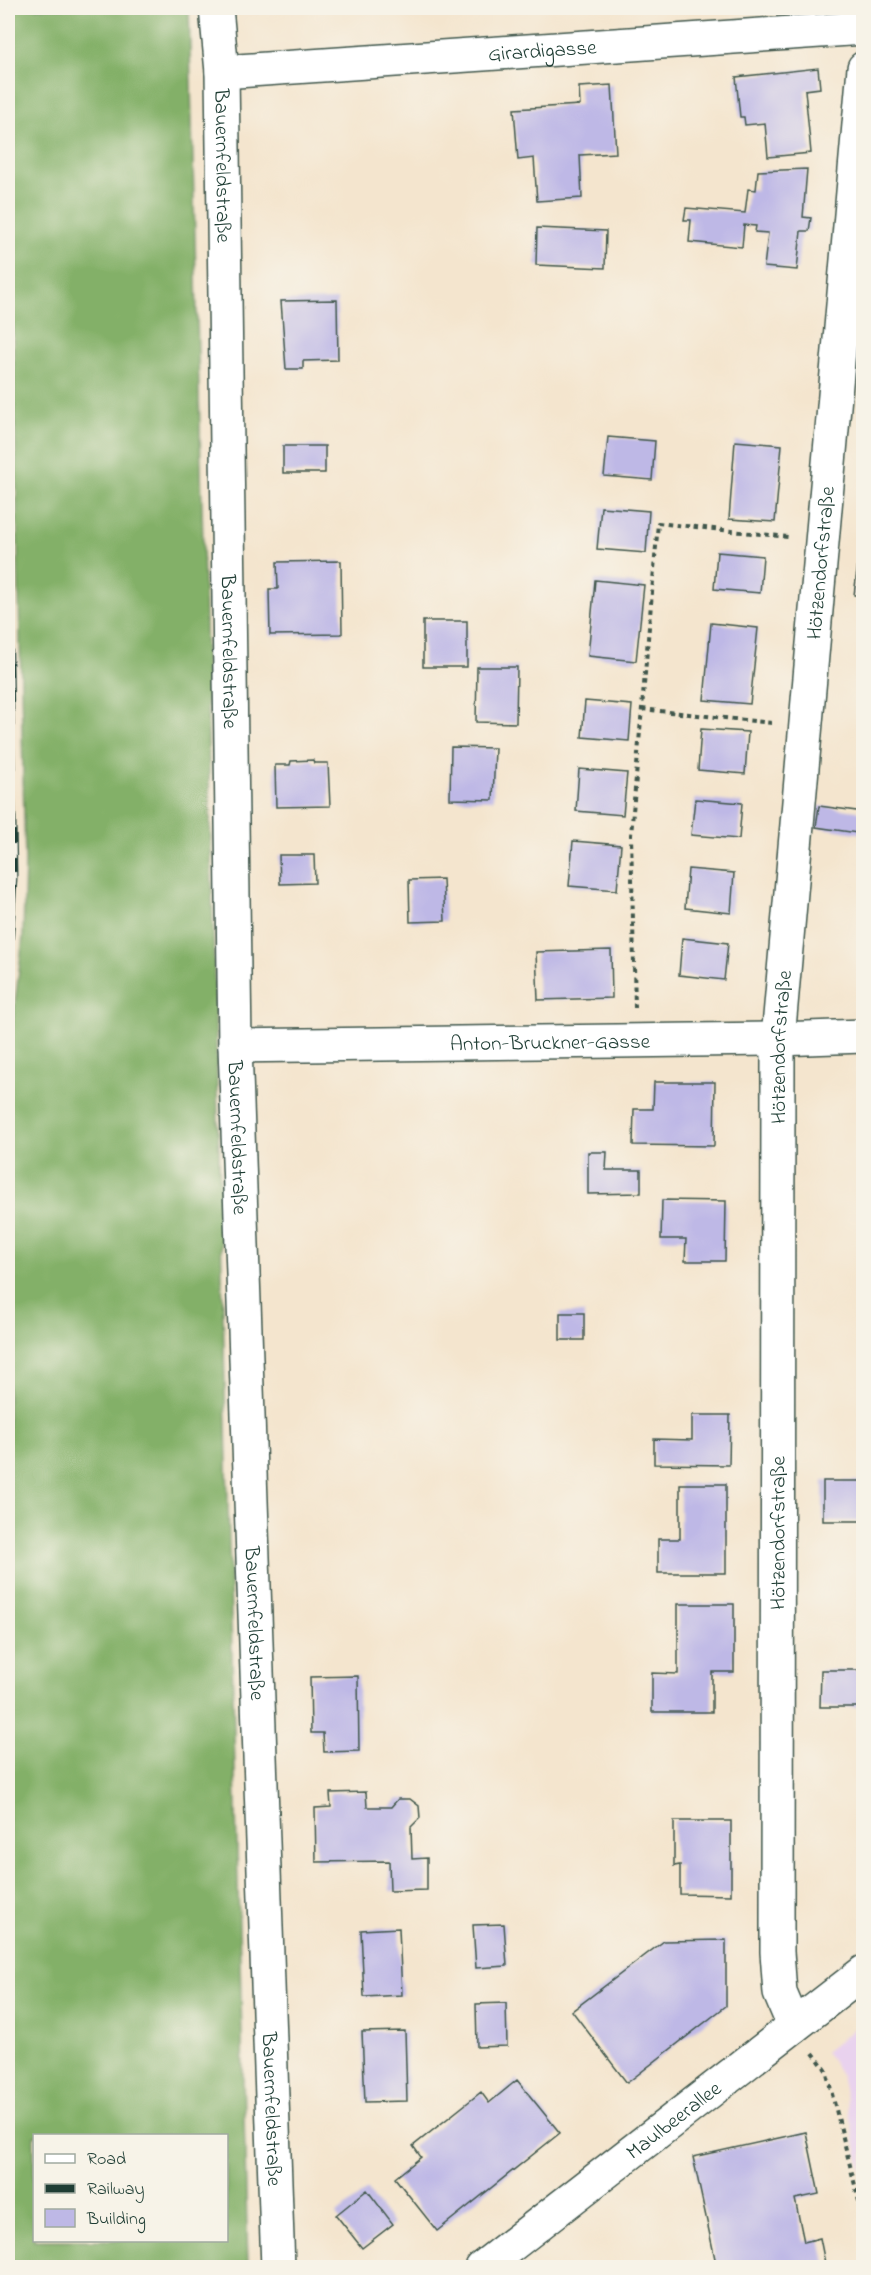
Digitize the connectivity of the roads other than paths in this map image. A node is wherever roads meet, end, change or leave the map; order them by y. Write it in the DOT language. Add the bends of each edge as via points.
graph roads {
  1 [pos="216,8"];
  2 [pos="864,28"];
  3 [pos="864,68"];
  4 [pos="222,72"];
  5 [pos="864,1036"];
  6 [pos="778,1039"];
  7 [pos="235,1046"];
  8 [pos="864,1972"];
  9 [pos="794,2026"];
  10 [pos="278,2268"];
  11 [pos="482,2268"];
  1 -- 4 [label="street, Bauernfeldstraße"];
  2 -- 4 [label="street, Girardigasse"];
  3 -- 6 [label="street, Hötzendorfstraße"];
  4 -- 7 [label="street, Bauernfeldstraße"];
  5 -- 6 [label="street, Anton-Bruckner-Gasse"];
  6 -- 7 [label="street, Anton-Bruckner-Gasse"];
  6 -- 9 [label="street, Hötzendorfstraße" via="777,1952 780,1993"];
  7 -- 10 [label="street, Bauernfeldstraße"];
  8 -- 9 [label="street, Maulbeerallee"];
  9 -- 11 [label="street, Maulbeerallee"];
}
